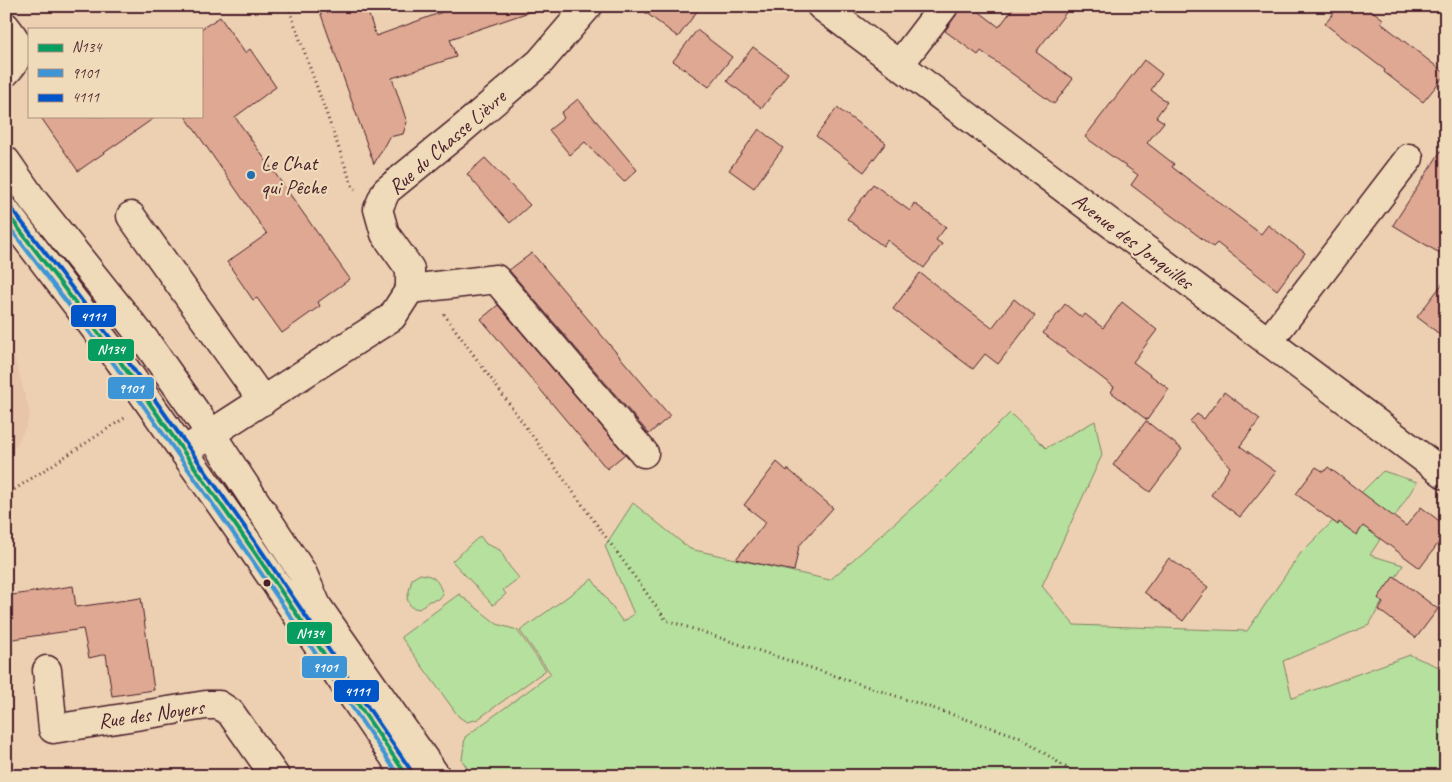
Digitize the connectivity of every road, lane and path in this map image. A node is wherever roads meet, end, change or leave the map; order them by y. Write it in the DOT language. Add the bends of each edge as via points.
graph roads {
  1 [pos="288,6"];
  2 [pos="588,6"];
  3 [pos="821,6"];
  4 [pos="944,6"];
  5 [pos="6,28"];
  6 [pos="899,65"];
  7 [pos="6,72"];
  8 [pos="1408,158"];
  9 [pos="6,161"];
  10 [pos="378,209"];
  11 [pos="6,212"];
  12 [pos="132,216"];
  13 [pos="417,288"];
  14 [pos="1268,342"];
  15 [pos="263,401"];
  16 [pos="149,402"];
  17 [pos="211,434"];
  18 [pos="184,452"];
  19 [pos="644,453"];
  20 [pos="1446,475"];
  21 [pos="6,496"];
  22 [pos="47,670"];
  23 [pos="275,776"];
  24 [pos="407,776"];
  25 [pos="436,776"];
  26 [pos="1079,776"];
  1 -- 10 [label="path" via="353,188"];
  2 -- 10 [label="street, Rue du Chasse Lièvre" via="540,62 386,190"];
  3 -- 6 [label="street, Avenue des Jonquilles"];
  4 -- 6 [label="street"];
  5 -- 7 [label="street" via="18,43 18,56"];
  6 -- 14 [label="street, Avenue des Jonquilles"];
  8 -- 14 [label="street"];
  9 -- 17 [label="street" via="33,200 147,343"];
  10 -- 13 [label="street, Rue du Chasse Lièvre" via="385,234 410,269"];
  11 -- 16 [label="street"];
  12 -- 15 [label="street"];
  13 -- 15 [label="street" via="392,316"];
  13 -- 19 [label="street" via="496,279"];
  13 -- 26 [label="path" via="666,620 1020,736"];
  14 -- 20 [label="street, Avenue des Jonquilles"];
  15 -- 17 [label="street"];
  16 -- 18 [label="street"];
  16 -- 21 [label="path"];
  17 -- 18 [label="street"];
  17 -- 25 [label="street" via="302,572 317,606"];
  18 -- 24 [label="street"];
  22 -- 23 [label="street, Rue des Noyers" via="53,729 206,704 219,705 230,712"];
}
